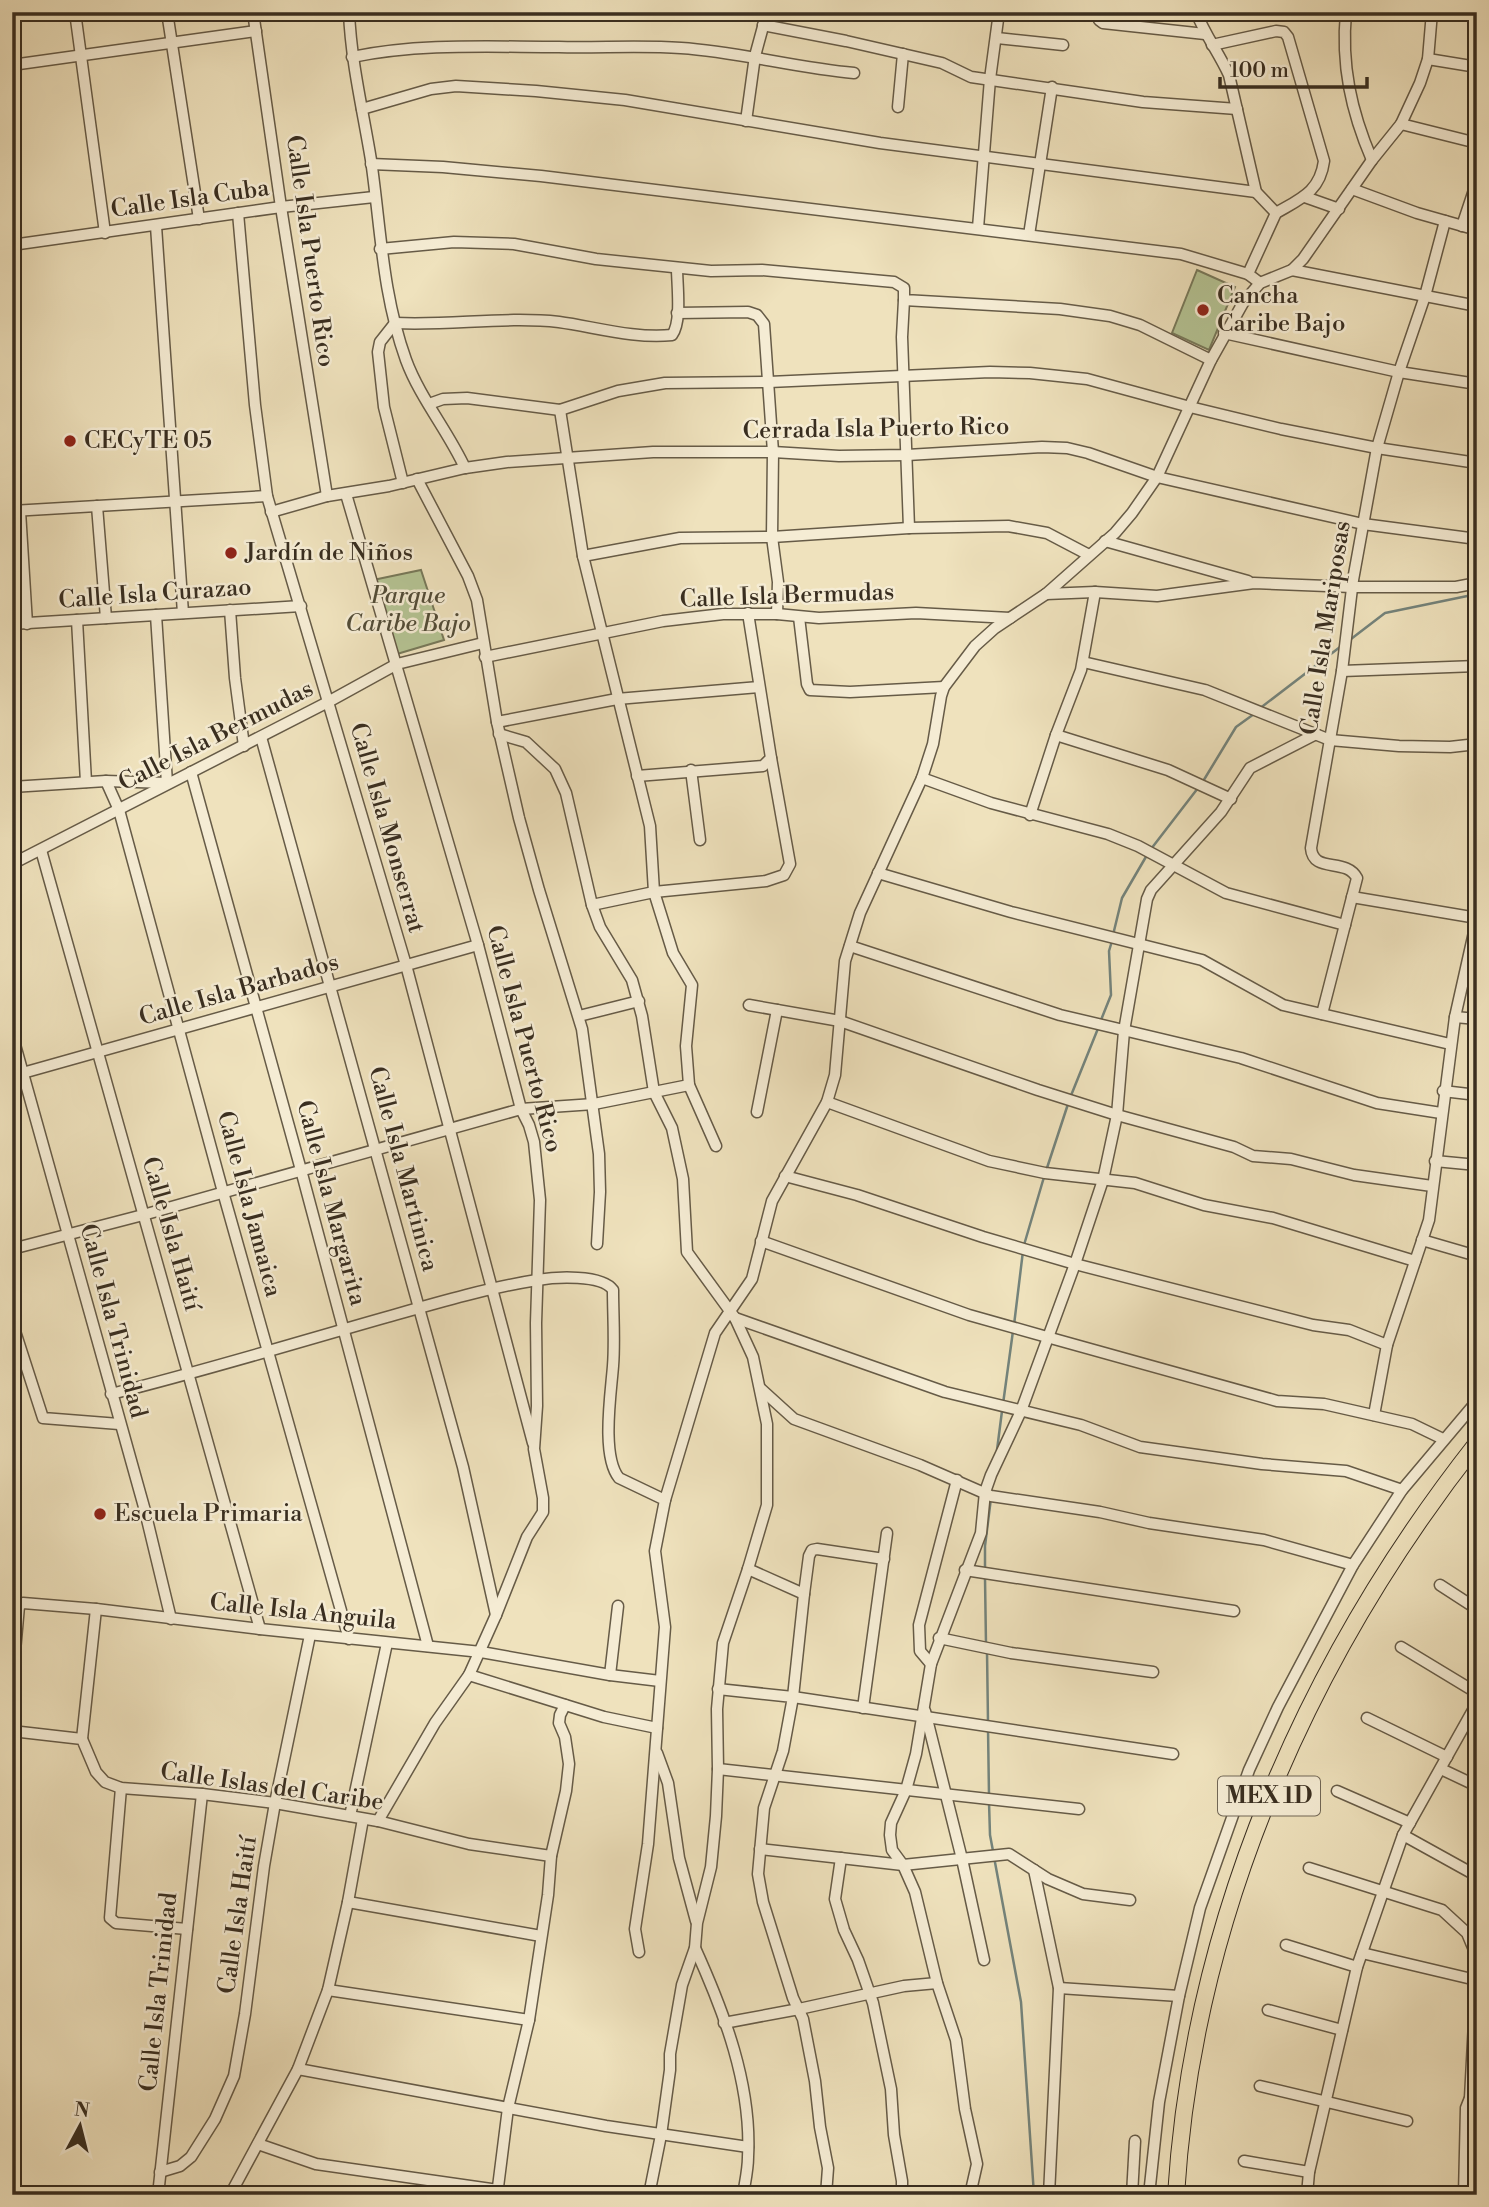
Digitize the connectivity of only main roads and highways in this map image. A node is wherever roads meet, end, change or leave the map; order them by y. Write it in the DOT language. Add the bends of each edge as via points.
graph roads {
  1 [pos="1477,1444"];
  2 [pos="1175,2195"];
  1 -- 2 [label="highway, MEX 1D" via="1406,1540 1351,1628 1307,1710 1266,1805 1237,1881 1205,1998 1186,2096"];
}
